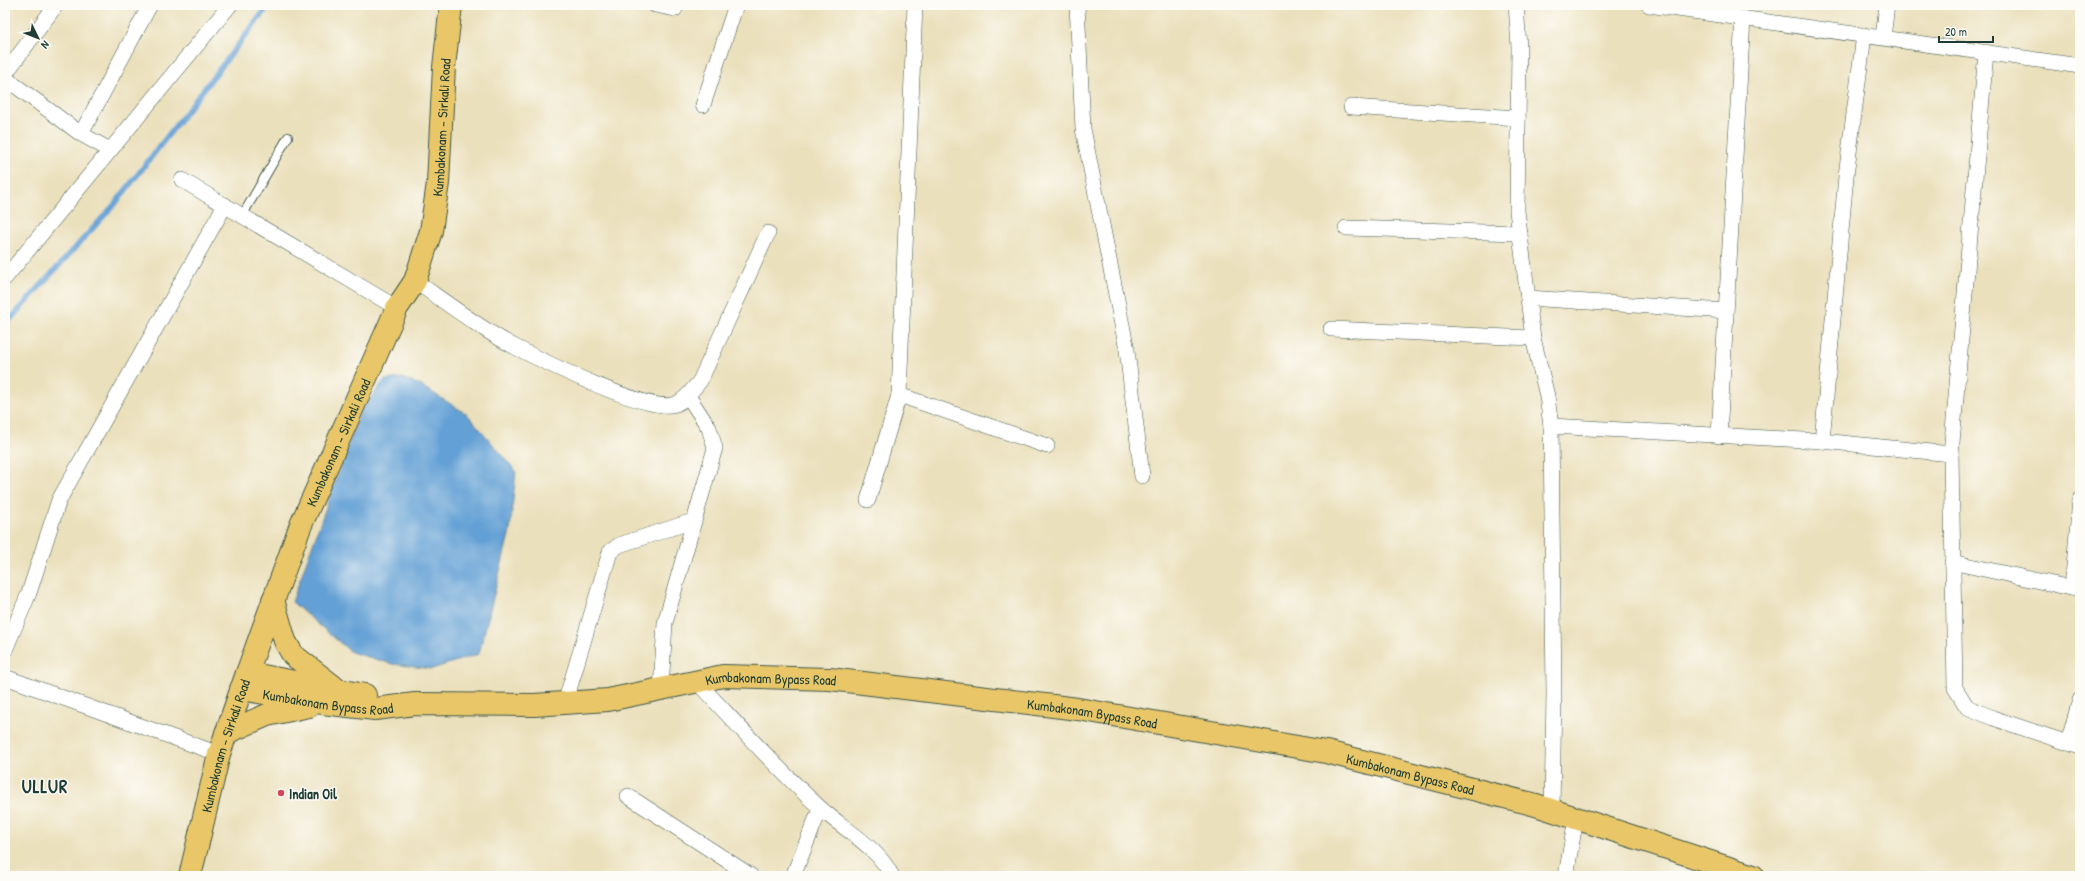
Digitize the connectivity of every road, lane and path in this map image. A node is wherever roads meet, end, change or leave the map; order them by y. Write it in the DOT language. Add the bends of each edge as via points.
graph roads {
  1 [pos="56,5"];
  2 [pos="150,5"];
  3 [pos="230,5"];
  4 [pos="452,5"];
  5 [pos="654,5"];
  6 [pos="736,5"];
  7 [pos="916,5"];
  8 [pos="1076,5"];
  9 [pos="1516,5"];
  10 [pos="1649,5"];
  11 [pos="1887,5"];
  12 [pos="675,9"];
  13 [pos="1743,18"];
  14 [pos="1864,35"];
  15 [pos="1883,37"];
  16 [pos="1986,52"];
  17 [pos="2080,66"];
  18 [pos="5,74"];
  19 [pos="5,78"];
  20 [pos="703,105"];
  21 [pos="1352,107"];
  22 [pos="1518,118"];
  23 [pos="81,134"];
  24 [pos="288,137"];
  25 [pos="110,150"];
  26 [pos="182,180"];
  27 [pos="225,205"];
  28 [pos="242,216"];
  29 [pos="1346,228"];
  30 [pos="768,233"];
  31 [pos="1520,234"];
  32 [pos="5,278"];
  33 [pos="414,281"];
  34 [pos="1528,298"];
  35 [pos="397,308"];
  36 [pos="1726,311"];
  37 [pos="1331,329"];
  38 [pos="1533,338"];
  39 [pos="899,395"];
  40 [pos="688,396"];
  41 [pos="1551,426"];
  42 [pos="1719,436"];
  43 [pos="1822,441"];
  44 [pos="1047,446"];
  45 [pos="1951,454"];
  46 [pos="1142,476"];
  47 [pos="868,500"];
  48 [pos="2080,500"];
  49 [pos="693,522"];
  50 [pos="1952,562"];
  51 [pos="2076,589"];
  52 [pos="273,600"];
  53 [pos="5,650"];
  54 [pos="5,677"];
  55 [pos="244,681"];
  56 [pos="697,682"];
  57 [pos="661,689"];
  58 [pos="329,696"];
  59 [pos="2080,700"];
  60 [pos="565,703"];
  61 [pos="226,732"];
  62 [pos="2074,745"];
  63 [pos="219,754"];
  64 [pos="628,796"];
  65 [pos="820,809"];
  66 [pos="1552,810"];
  67 [pos="1576,818"];
  68 [pos="190,876"];
  69 [pos="751,876"];
  70 [pos="794,876"];
  71 [pos="892,876"];
  72 [pos="1566,876"];
  73 [pos="1753,876"];
  1 -- 18 [label="street"];
  2 -- 23 [label="street"];
  3 -- 25 [label="street"];
  4 -- 33 [label="main road, Kumbakonam - Sirkali Road" via="444,67 438,183 431,231"];
  5 -- 12 [label="street"];
  6 -- 20 [label="street"];
  7 -- 39 [label="street"];
  8 -- 46 [label="street" via="1083,129 1127,350"];
  9 -- 22 [label="street" via="1519,47"];
  10 -- 13 [label="street"];
  11 -- 15 [label="street"];
  13 -- 14 [label="street"];
  13 -- 36 [label="street"];
  14 -- 15 [label="street"];
  14 -- 43 [label="street" via="1846,176"];
  15 -- 16 [label="street"];
  16 -- 17 [label="street"];
  16 -- 45 [label="street"];
  19 -- 23 [label="street"];
  21 -- 22 [label="street"];
  22 -- 31 [label="street" via="1517,211"];
  23 -- 25 [label="street"];
  24 -- 28 [label="lane"];
  25 -- 32 [label="street"];
  26 -- 27 [label="street"];
  27 -- 28 [label="street"];
  27 -- 53 [label="street" via="59,500 28,593"];
  28 -- 35 [label="street"];
  29 -- 31 [label="street"];
  30 -- 40 [label="street" via="700,381"];
  31 -- 34 [label="street"];
  33 -- 35 [label="main road, Kumbakonam - Sirkali Road"];
  33 -- 40 [label="street" via="516,347 585,380 648,404 675,405"];
  34 -- 36 [label="street"];
  34 -- 38 [label="street"];
  35 -- 52 [label="main road, Kumbakonam - Sirkali Road" via="300,527"];
  36 -- 42 [label="street"];
  37 -- 38 [label="street"];
  38 -- 41 [label="street" via="1547,396"];
  39 -- 44 [label="street"];
  39 -- 47 [label="street"];
  40 -- 49 [label="street" via="709,428 715,448"];
  41 -- 42 [label="street"];
  41 -- 66 [label="street" via="1554,686"];
  42 -- 43 [label="street"];
  43 -- 45 [label="street"];
  45 -- 50 [label="street"];
  48 -- 51 [label="street"];
  49 -- 57 [label="street" via="665,623"];
  49 -- 60 [label="street" via="619,545 610,552"];
  50 -- 51 [label="street"];
  50 -- 62 [label="street" via="1955,688 1967,707"];
  52 -- 55 [label="main road, Kumbakonam - Sirkali Road"];
  52 -- 58 [label="main road" via="285,641 293,655"];
  54 -- 63 [label="street"];
  55 -- 58 [label="main road, Kumbakonam Bypass Road"];
  55 -- 61 [label="main road, Kumbakonam - Sirkali Road"];
  56 -- 57 [label="main road, Kumbakonam Bypass Road"];
  56 -- 65 [label="street"];
  56 -- 66 [label="main road, Kumbakonam Bypass Road" via="723,676 830,679 1078,709 1326,752"];
  57 -- 60 [label="main road, Kumbakonam Bypass Road" via="608,700"];
  58 -- 60 [label="main road, Kumbakonam Bypass Road" via="375,709 415,704"];
  58 -- 61 [label="main road"];
  59 -- 62 [label="street"];
  61 -- 63 [label="main road, Kumbakonam - Sirkali Road"];
  63 -- 68 [label="main road, Kumbakonam - Sirkali Road"];
  64 -- 69 [label="street"];
  65 -- 70 [label="street"];
  65 -- 71 [label="street" via="875,853"];
  66 -- 67 [label="main road, Kumbakonam Bypass Road"];
  67 -- 72 [label="street"];
  67 -- 73 [label="main road, Kumbakonam Bypass Road"];
}
